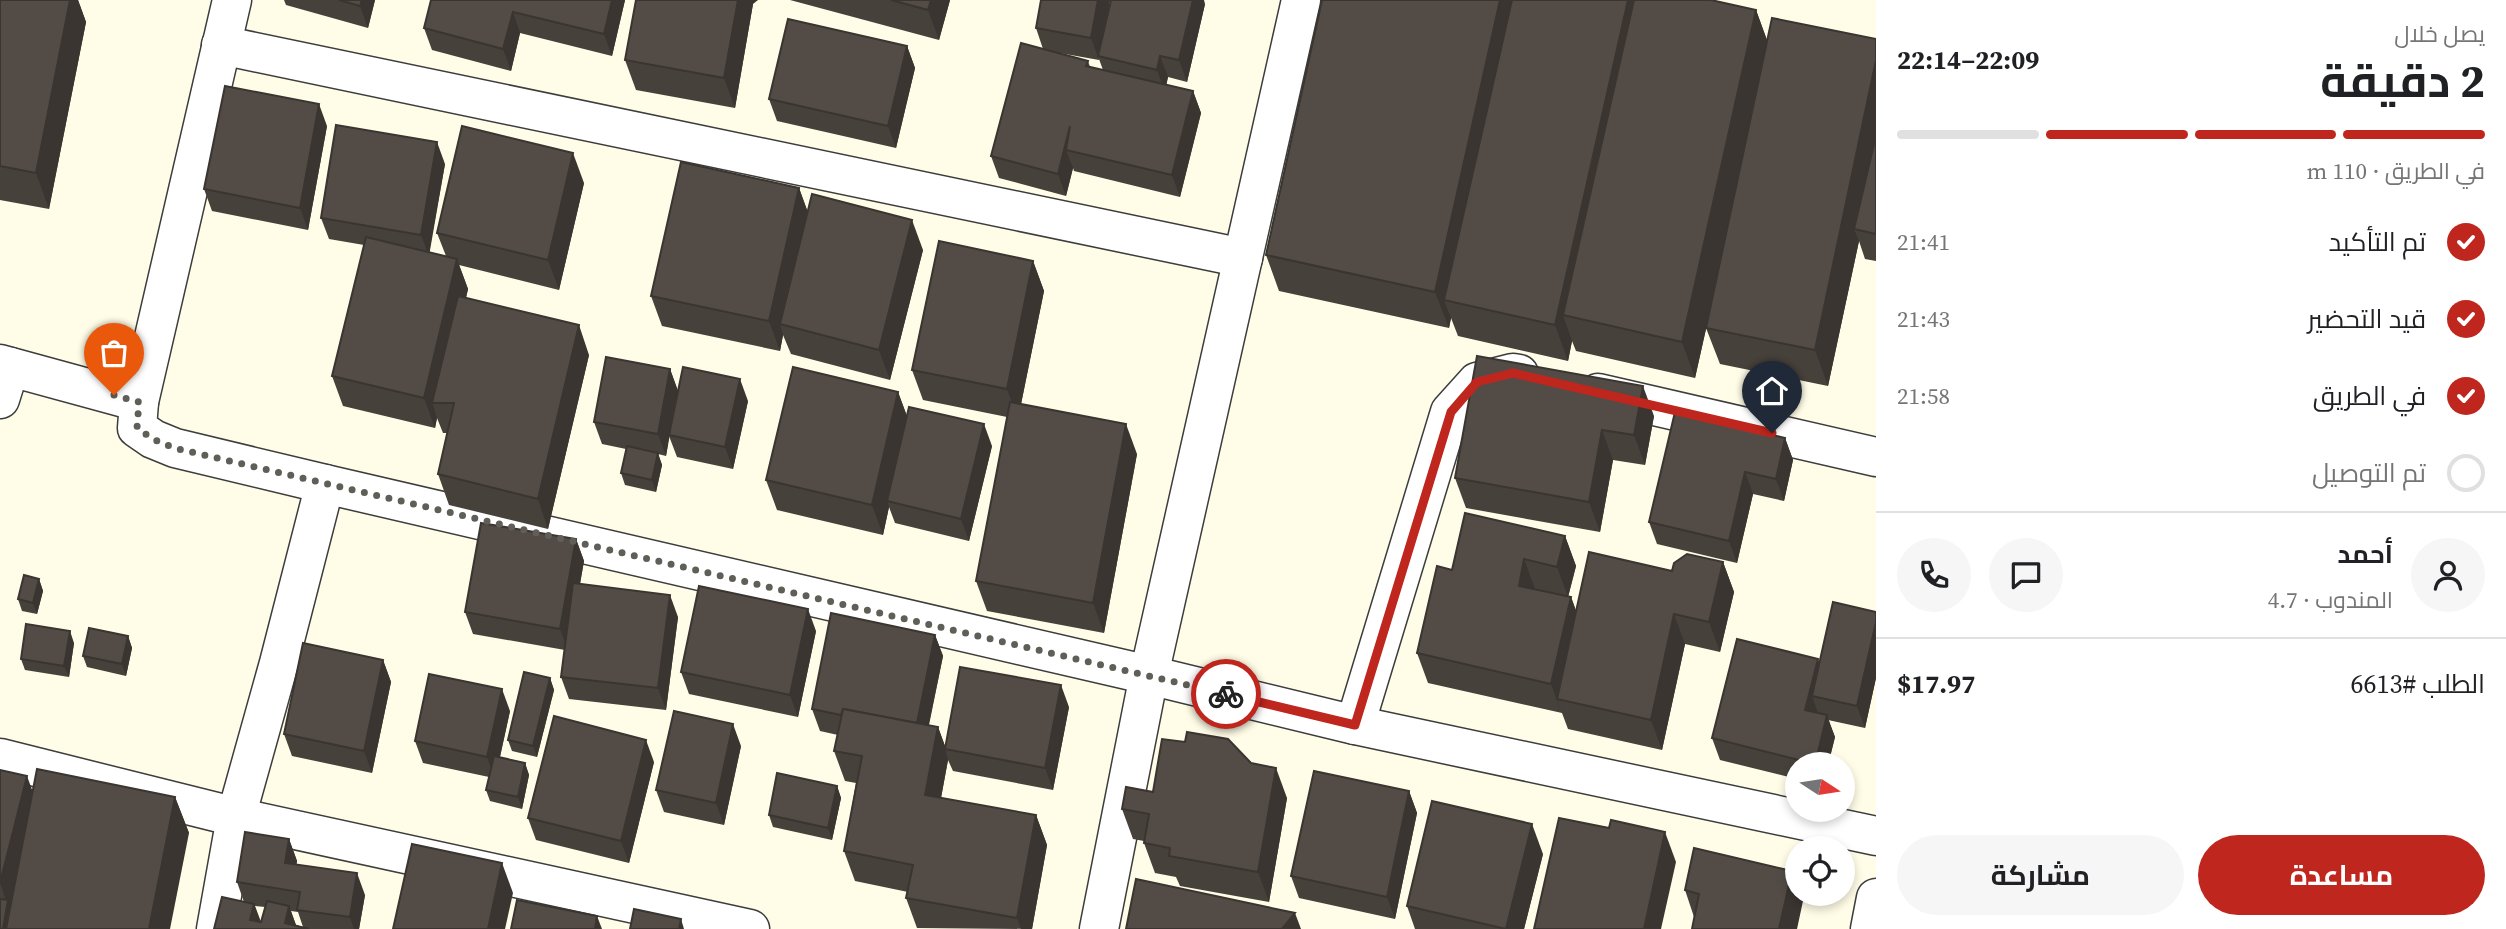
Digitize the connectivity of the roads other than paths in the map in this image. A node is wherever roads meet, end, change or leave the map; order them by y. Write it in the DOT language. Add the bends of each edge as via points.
graph roads {
  1 [pos="232,0"];
  2 [pos="1301,0"];
  3 [pos="220,44"];
  4 [pos="1243,258"];
  5 [pos="3,377"];
  6 [pos="139,402"];
  7 [pos="1876,457"];
  8 [pos="325,484"];
  9 [pos="1149,675"];
  10 [pos="1355,725"];
  11 [pos="0,758"];
  12 [pos="236,817"];
  13 [pos="1876,836"];
  14 [pos="1876,898"];
  15 [pos="216,929"];
  16 [pos="750,929"];
  17 [pos="1099,929"];
  18 [pos="1870,929"];
  1 -- 3 [label="street"];
  2 -- 4 [label="street"];
  3 -- 4 [label="street"];
  3 -- 6 [label="street"];
  4 -- 9 [label="street"];
  5 -- 6 [label="street"];
  6 -- 8 [label="street" via="137,428 153,439"];
  7 -- 10 [label="street" via="1513,373 1477,382 1451,412"];
  8 -- 9 [label="street"];
  8 -- 12 [label="street"];
  9 -- 10 [label="street"];
  9 -- 17 [label="street"];
  10 -- 13 [label="street"];
  11 -- 12 [label="street"];
  12 -- 15 [label="street"];
  12 -- 16 [label="street"];
  14 -- 18 [label="street"];
}
